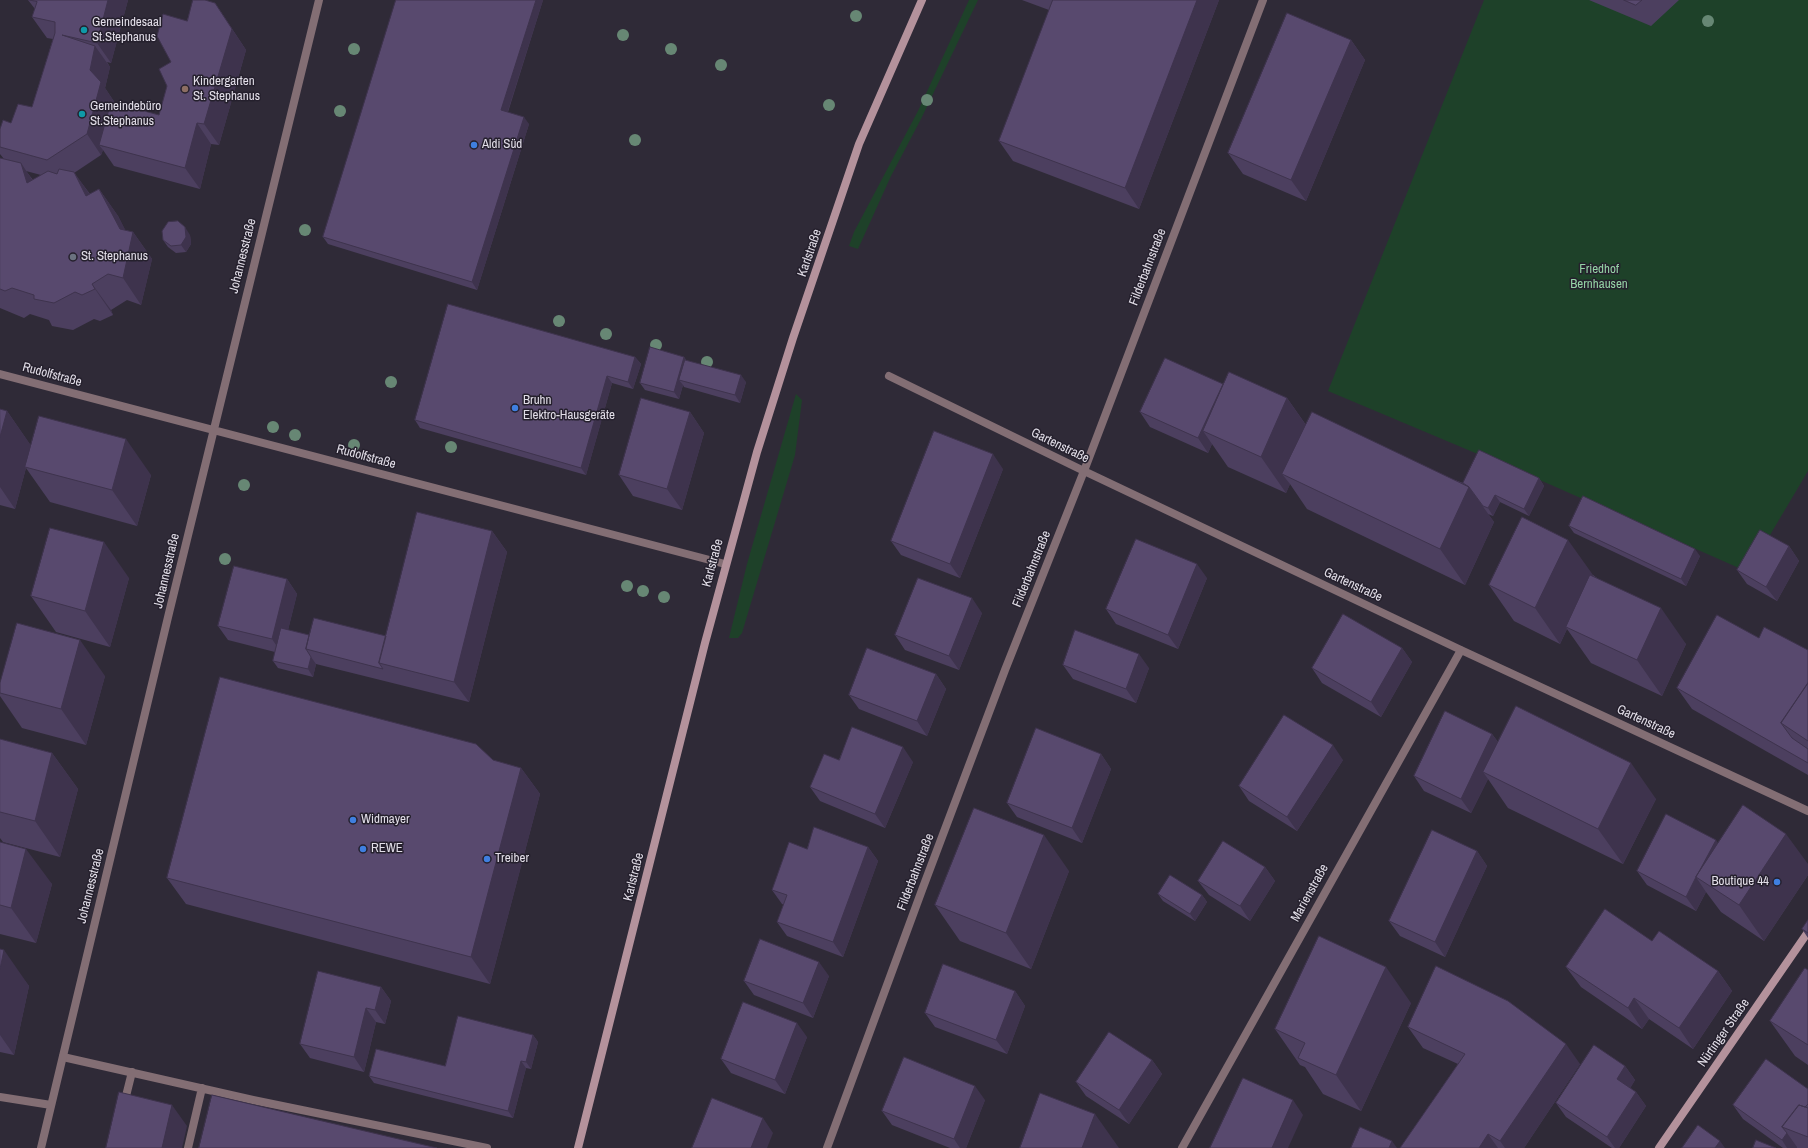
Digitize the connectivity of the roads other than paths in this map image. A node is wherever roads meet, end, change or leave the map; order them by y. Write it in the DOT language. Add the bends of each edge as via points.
graph roads {
  1 [pos="319,0"];
  2 [pos="922,0"];
  3 [pos="1263,0"];
  4 [pos="0,374"];
  5 [pos="889,376"];
  6 [pos="212,429"];
  7 [pos="1084,471"];
  8 [pos="725,564"];
  9 [pos="1461,650"];
  10 [pos="1808,811"];
  11 [pos="1808,932"];
  12 [pos="62,1057"];
  13 [pos="132,1072"];
  14 [pos="202,1088"];
  15 [pos="0,1097"];
  16 [pos="51,1105"];
  17 [pos="123,1110"];
  18 [pos="41,1148"];
  19 [pos="188,1148"];
  20 [pos="487,1148"];
  21 [pos="578,1148"];
  22 [pos="827,1148"];
  23 [pos="1182,1148"];
  24 [pos="1659,1148"];
  1 -- 6 [label="street, Johannesstraße"];
  2 -- 8 [label="main road, Karlstraße" via="859,144 784,366"];
  3 -- 7 [label="street, Filderbahnstraße"];
  4 -- 6 [label="street, Rudolfstraße"];
  5 -- 7 [label="street, Gartenstraße"];
  6 -- 8 [label="street, Rudolfstraße"];
  6 -- 12 [label="street, Johannesstraße"];
  7 -- 9 [label="street, Gartenstraße"];
  7 -- 22 [label="street, Filderbahnstraße" via="1005,670"];
  8 -- 21 [label="main road, Karlstraße"];
  9 -- 10 [label="street, Gartenstraße"];
  9 -- 23 [label="street, Marienstraße"];
  11 -- 24 [label="main road, Nürtinger Straße"];
  12 -- 13 [label="street"];
  12 -- 16 [label="street, Johannesstraße"];
  13 -- 14 [label="street"];
  13 -- 17 [label="street"];
  14 -- 19 [label="street"];
  14 -- 20 [label="street"];
  15 -- 16 [label="street"];
  16 -- 18 [label="street, Johannesstraße"];
}
